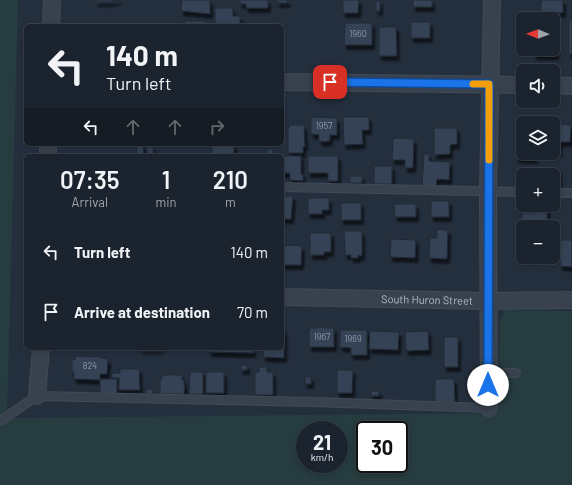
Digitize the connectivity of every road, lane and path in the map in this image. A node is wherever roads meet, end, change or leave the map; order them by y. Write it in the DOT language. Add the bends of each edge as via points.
graph roads {
  1 [pos="52,0"];
  2 [pos="492,0"];
  3 [pos="51,24"];
  4 [pos="284,82"];
  5 [pos="489,84"];
  6 [pos="516,85"];
  7 [pos="560,86"];
  8 [pos="572,86"];
  9 [pos="284,187"];
  10 [pos="488,192"];
  11 [pos="516,192"];
  12 [pos="560,192"];
  13 [pos="572,193"];
  14 [pos="284,297"];
  15 [pos="488,300"];
  16 [pos="572,300"];
  17 [pos="41,350"];
  18 [pos="488,373"];
  19 [pos="516,373"];
  20 [pos="37,396"];
  21 [pos="488,408"];
  22 [pos="0,421"];
  1 -- 3 [label="street"];
  2 -- 5 [label="street"];
  4 -- 5 [label="street"];
  5 -- 6 [label="street"];
  5 -- 10 [label="street"];
  7 -- 8 [label="street"];
  9 -- 10 [label="lane"];
  10 -- 11 [label="lane"];
  10 -- 15 [label="street"];
  12 -- 13 [label="lane"];
  14 -- 15 [label="street, South Huron Street"];
  15 -- 16 [label="street, South Huron Street"];
  15 -- 18 [label="street"];
  17 -- 20 [label="street"];
  18 -- 19 [label="lane"];
  18 -- 21 [label="street"];
  20 -- 21 [label="lane"];
  20 -- 22 [label="lane"];
}
